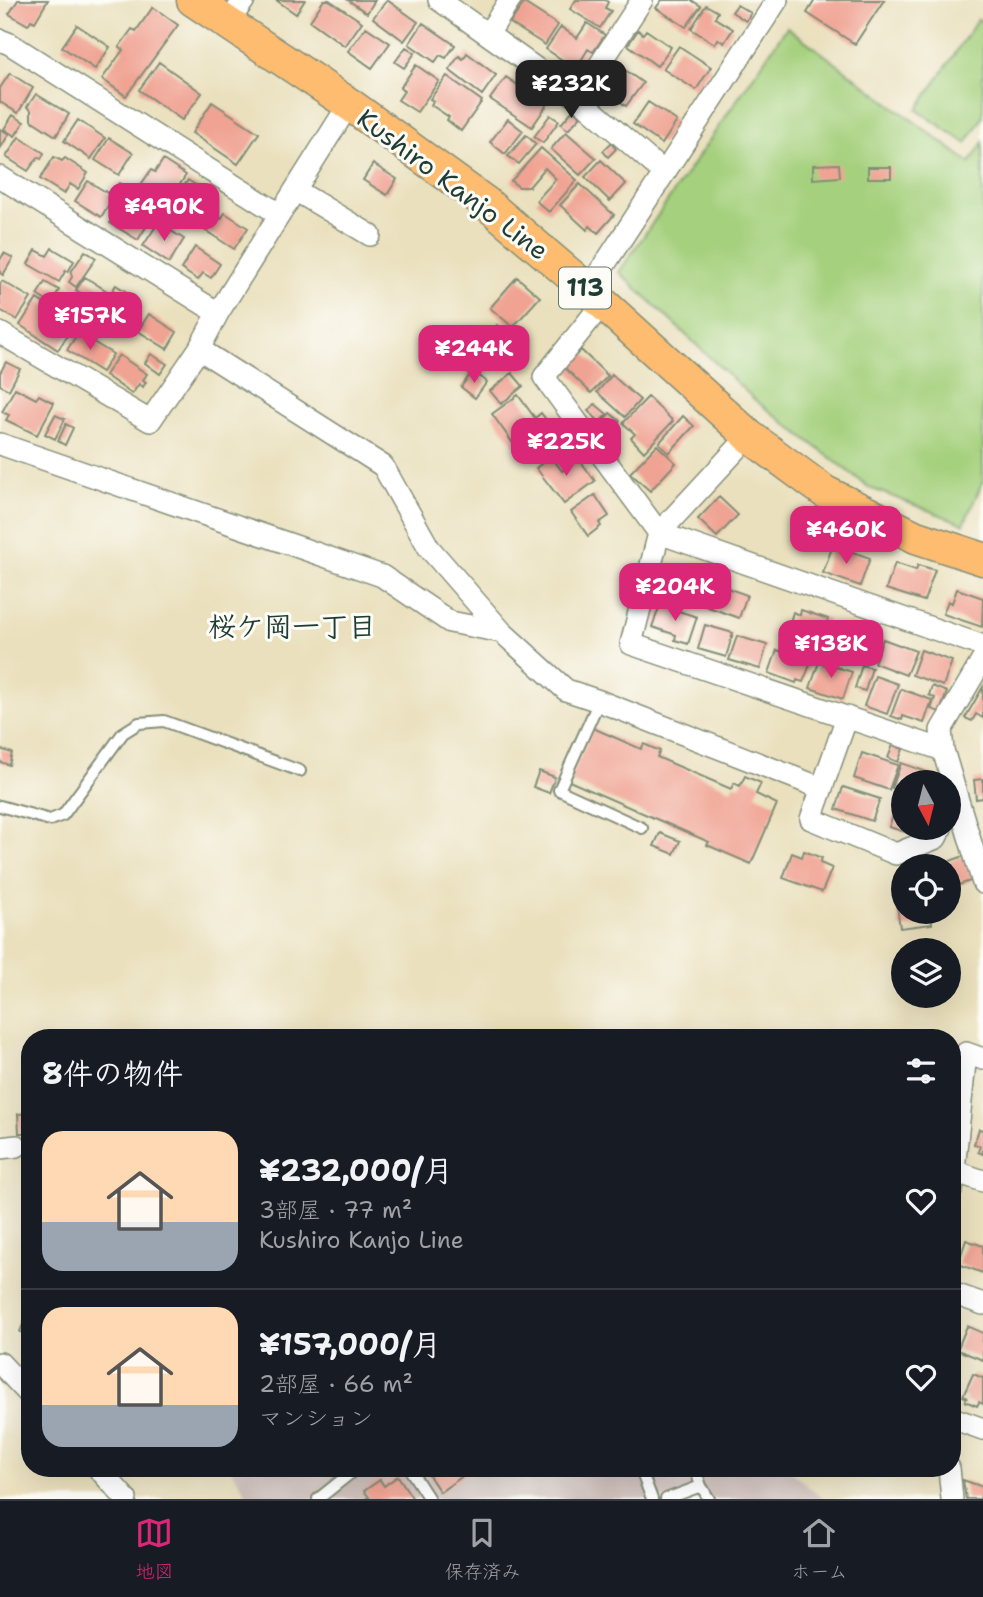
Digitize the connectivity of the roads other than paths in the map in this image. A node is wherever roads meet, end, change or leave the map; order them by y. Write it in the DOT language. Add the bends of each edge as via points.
graph roads {
  1 [pos="193,0"];
  2 [pos="439,0"];
  3 [pos="510,0"];
  4 [pos="642,0"];
  5 [pos="777,0"];
  6 [pos="236,12"];
  7 [pos="488,34"];
  8 [pos="0,40"];
  9 [pos="578,98"];
  10 [pos="349,104"];
  11 [pos="664,173"];
  12 [pos="0,177"];
  13 [pos="295,190"];
  14 [pos="279,214"];
  15 [pos="370,235"];
  16 [pos="595,297"];
  17 [pos="218,313"];
  18 [pos="0,333"];
  19 [pos="199,349"];
  20 [pos="749,436"];
  21 [pos="0,444"];
  22 [pos="659,533"];
  23 [pos="983,559"];
  24 [pos="502,632"];
  25 [pos="983,646"];
  26 [pos="983,659"];
  27 [pos="599,701"];
  28 [pos="846,716"];
  29 [pos="943,750"];
  30 [pos="947,770"];
  31 [pos="300,771"];
  32 [pos="821,788"];
  33 [pos="0,806"];
  34 [pos="961,827"];
  35 [pos="642,828"];
  36 [pos="931,840"];
  37 [pos="983,883"];
  38 [pos="983,1059"];
  39 [pos="961,1102"];
  40 [pos="961,1180"];
  41 [pos="983,1181"];
  42 [pos="961,1296"];
  43 [pos="983,1304"];
  44 [pos="0,1363"];
  45 [pos="21,1385"];
  46 [pos="961,1421"];
  47 [pos="983,1429"];
  48 [pos="106,1477"];
  49 [pos="346,1477"];
  50 [pos="415,1477"];
  51 [pos="643,1477"];
  52 [pos="698,1477"];
  53 [pos="950,1477"];
  54 [pos="701,1486"];
  55 [pos="126,1499"];
  56 [pos="318,1499"];
  57 [pos="429,1499"];
  58 [pos="652,1499"];
  59 [pos="666,1499"];
  60 [pos="709,1499"];
  61 [pos="953,1499"];
  1 -- 6 [label="main road, Kushiro Kanjo Line / 113"];
  2 -- 7 [label="street"];
  3 -- 7 [label="street"];
  4 -- 9 [label="street"];
  5 -- 11 [label="street"];
  6 -- 10 [label="main road, Kushiro Kanjo Line / 113"];
  7 -- 9 [label="street"];
  8 -- 14 [label="street"];
  9 -- 11 [label="street"];
  10 -- 13 [label="street"];
  10 -- 16 [label="main road, Kushiro Kanjo Line / 113" via="486,203"];
  11 -- 16 [label="street"];
  12 -- 17 [label="street"];
  13 -- 14 [label="street"];
  13 -- 15 [label="street"];
  14 -- 17 [label="street"];
  16 -- 20 [label="main road, Kushiro Kanjo Line / 113"];
  16 -- 22 [label="street" via="544,377"];
  17 -- 19 [label="street"];
  18 -- 19 [label="street" via="150,421"];
  19 -- 24 [label="street" via="383,466 429,548"];
  20 -- 22 [label="street"];
  20 -- 23 [label="main road, Kushiro Kanjo Line / 113" via="825,492 916,537"];
  21 -- 24 [label="street" via="382,576 450,622"];
  22 -- 25 [label="street"];
  22 -- 28 [label="street" via="631,644"];
  24 -- 27 [label="street" via="566,690"];
  26 -- 29 [label="street" via="941,730"];
  27 -- 32 [label="street"];
  27 -- 35 [label="lane" via="559,790"];
  28 -- 29 [label="street"];
  28 -- 32 [label="street"];
  29 -- 30 [label="street"];
  31 -- 33 [label="lane" via="164,721 139,723 123,733 64,815 50,820"];
  32 -- 36 [label="street" via="811,819 896,854"];
  34 -- 37 [label="street"];
  38 -- 39 [label="street" via="966,1053"];
  40 -- 41 [label="street"];
  42 -- 43 [label="street"];
  44 -- 45 [label="street"];
  46 -- 47 [label="street"];
  48 -- 55 [label="street"];
  49 -- 56 [label="lane"];
  50 -- 57 [label="lane"];
  51 -- 58 [label="lane"];
  52 -- 54 [label="lane"];
  53 -- 61 [label="street"];
  54 -- 59 [label="lane"];
  54 -- 60 [label="lane"];
}
